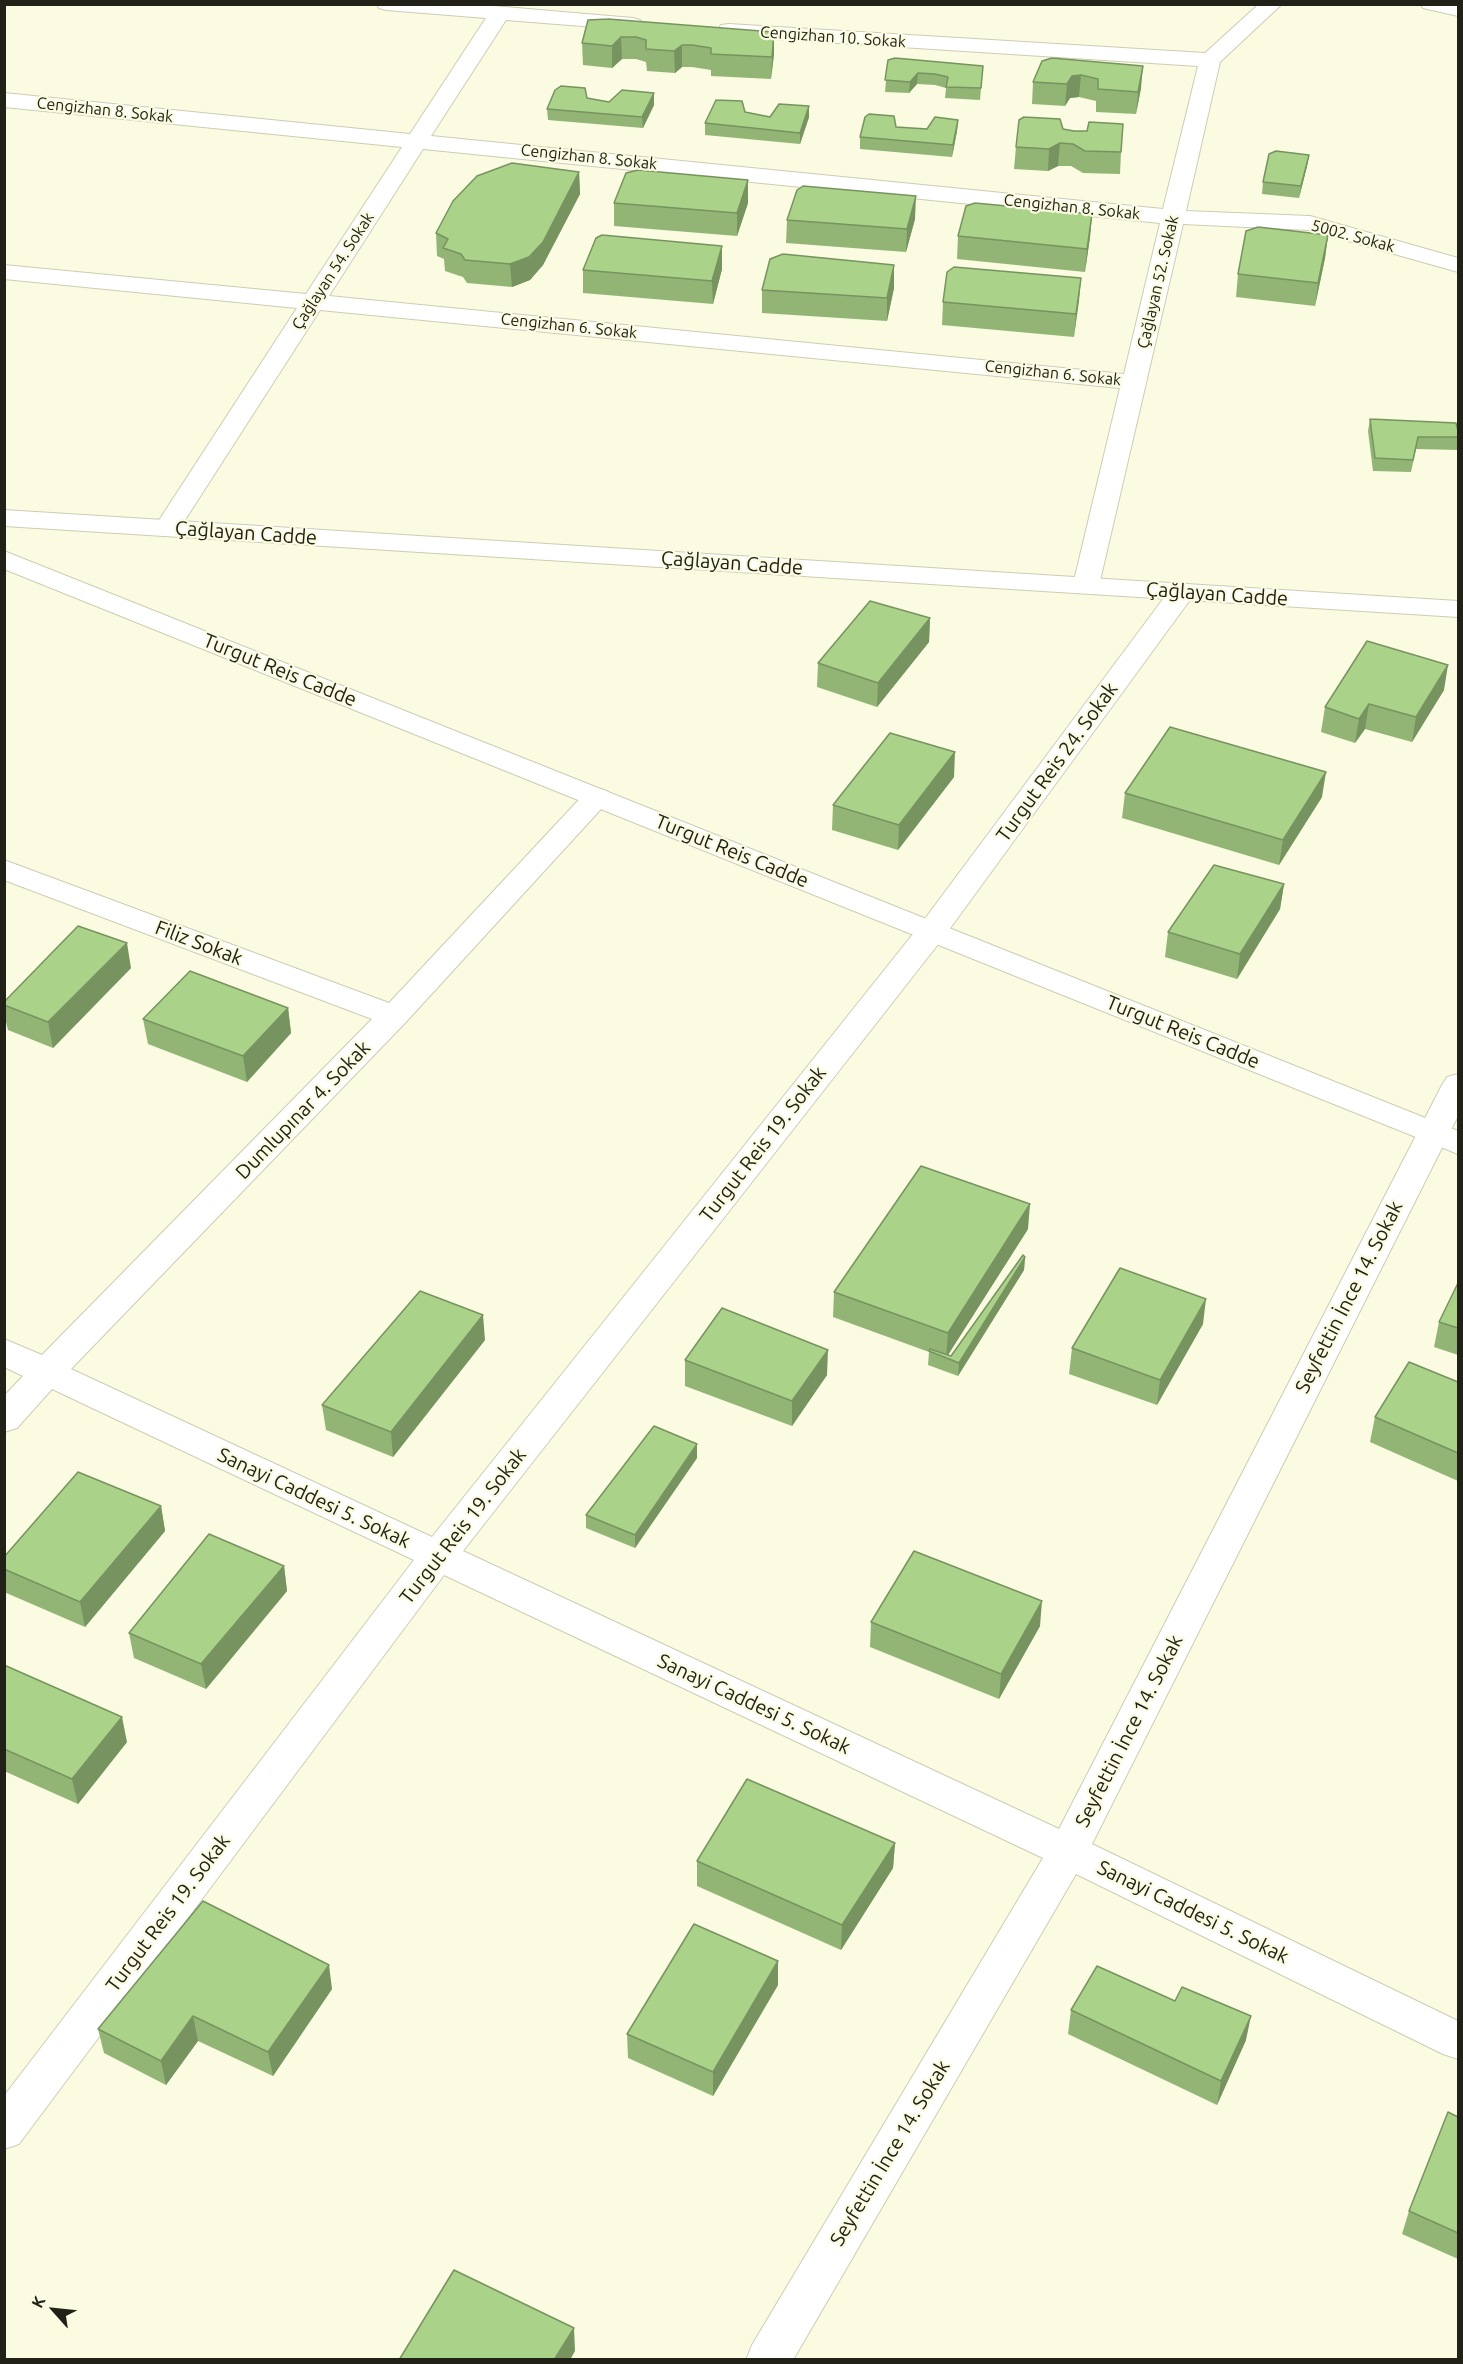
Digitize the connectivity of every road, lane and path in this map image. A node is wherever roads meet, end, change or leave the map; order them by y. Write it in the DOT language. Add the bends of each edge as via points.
graph roads {
  1 [pos="386,4"];
  2 [pos="1272,4"];
  3 [pos="1430,4"];
  4 [pos="1458,10"];
  5 [pos="499,14"];
  6 [pos="650,25"];
  7 [pos="710,29"];
  8 [pos="1210,60"];
  9 [pos="4,100"];
  10 [pos="418,140"];
  11 [pos="1173,217"];
  12 [pos="1458,265"];
  13 [pos="4,272"];
  14 [pos="314,300"];
  15 [pos="1134,381"];
  16 [pos="4,518"];
  17 [pos="167,528"];
  18 [pos="4,559"];
  19 [pos="1086,585"];
  20 [pos="1182,592"];
  21 [pos="1458,609"];
  22 [pos="597,797"];
  23 [pos="4,869"];
  24 [pos="932,931"];
  25 [pos="394,1016"];
  26 [pos="1458,1085"];
  27 [pos="1446,1137"];
  28 [pos="4,1352"];
  29 [pos="47,1372"];
  30 [pos="4,1419"];
  31 [pos="438,1556"];
  32 [pos="1068,1851"];
  33 [pos="1458,2041"];
  34 [pos="4,2130"];
  35 [pos="768,2360"];
  1 -- 5 [label="street"];
  2 -- 8 [label="street"];
  3 -- 4 [label="street"];
  5 -- 6 [label="street"];
  5 -- 10 [label="street, Çağlayan 54. Sokak"];
  7 -- 8 [label="street, Cengizhan 10. Sokak"];
  8 -- 11 [label="street, Çağlayan 52. Sokak"];
  9 -- 10 [label="street, Cengizhan 8. Sokak"];
  10 -- 11 [label="street, Cengizhan 8. Sokak"];
  10 -- 14 [label="street, Çağlayan 54. Sokak"];
  11 -- 12 [label="street, 5002. Sokak" via="1310,223"];
  11 -- 15 [label="street, Çağlayan 52. Sokak"];
  13 -- 14 [label="street, Cengizhan 6. Sokak"];
  14 -- 15 [label="street, Cengizhan 6. Sokak"];
  14 -- 17 [label="street, Çağlayan 54. Sokak"];
  15 -- 19 [label="street, Çağlayan 52. Sokak"];
  16 -- 17 [label="street, Çağlayan Cadde"];
  17 -- 19 [label="street, Çağlayan Cadde"];
  18 -- 22 [label="street, Turgut Reis Cadde"];
  19 -- 20 [label="street, Çağlayan Cadde"];
  20 -- 21 [label="street, Çağlayan Cadde"];
  20 -- 24 [label="street, Turgut Reis 24. Sokak"];
  22 -- 24 [label="street, Turgut Reis Cadde"];
  22 -- 25 [label="street, Dumlupınar 4. Sokak"];
  23 -- 25 [label="street, Filiz Sokak"];
  24 -- 27 [label="street, Turgut Reis Cadde"];
  24 -- 31 [label="street, Turgut Reis 19. Sokak"];
  25 -- 29 [label="street, Dumlupınar 4. Sokak"];
  26 -- 27 [label="street, Seyfettin İnce 14. Sokak"];
  27 -- 32 [label="street, Seyfettin İnce 14. Sokak"];
  28 -- 29 [label="street, Sanayi Caddesi 5. Sokak"];
  29 -- 30 [label="street, Dumlupınar 4. Sokak"];
  29 -- 31 [label="street, Sanayi Caddesi 5. Sokak"];
  31 -- 32 [label="street, Sanayi Caddesi 5. Sokak"];
  31 -- 34 [label="street, Turgut Reis 19. Sokak"];
  32 -- 33 [label="street, Sanayi Caddesi 5. Sokak"];
  32 -- 35 [label="street, Seyfettin İnce 14. Sokak"];
}
